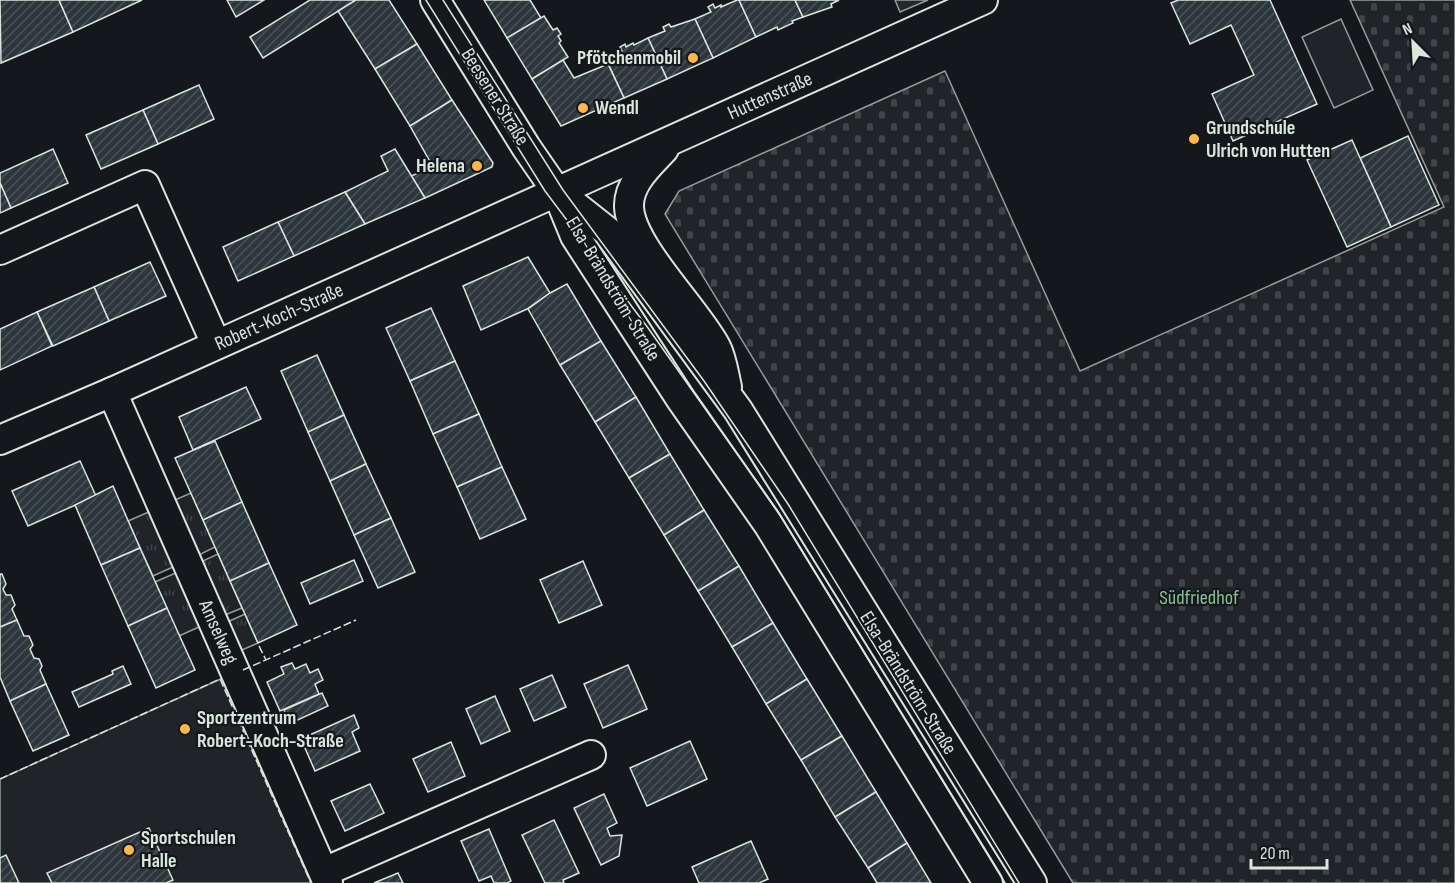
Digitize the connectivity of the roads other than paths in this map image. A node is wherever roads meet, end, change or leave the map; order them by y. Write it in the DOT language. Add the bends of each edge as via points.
graph roads {
  1 [pos="435,0"];
  2 [pos="983,0"];
  3 [pos="674,139"];
  4 [pos="557,192"];
  5 [pos="0,250"];
  6 [pos="216,344"];
  7 [pos="112,392"];
  8 [pos="730,400"];
  9 [pos="0,440"];
  10 [pos="591,755"];
  11 [pos="326,878"];
  12 [pos="988,883"];
  13 [pos="1032,883"];
  1 -- 4 [label="street, Beesener Straße"];
  2 -- 3 [label="street, Huttenstraße"];
  3 -- 4 [label="street, Huttenstraße"];
  3 -- 8 [label="street" via="643,171 632,190 632,225 717,348"];
  4 -- 6 [label="street, Robert-Koch-Straße"];
  4 -- 8 [label="street, Elsa-Brändström-Straße" via="607,231"];
  4 -- 12 [label="street, Elsa-Brändström-Straße" via="575,236 768,524"];
  5 -- 6 [label="street" via="145,185"];
  6 -- 7 [label="street, Robert-Koch-Straße"];
  7 -- 9 [label="street, Robert-Koch-Straße"];
  7 -- 11 [label="street, Amselweg"];
  8 -- 13 [label="street, Elsa-Brändström-Straße"];
  10 -- 11 [label="street, Amselweg"];
}
